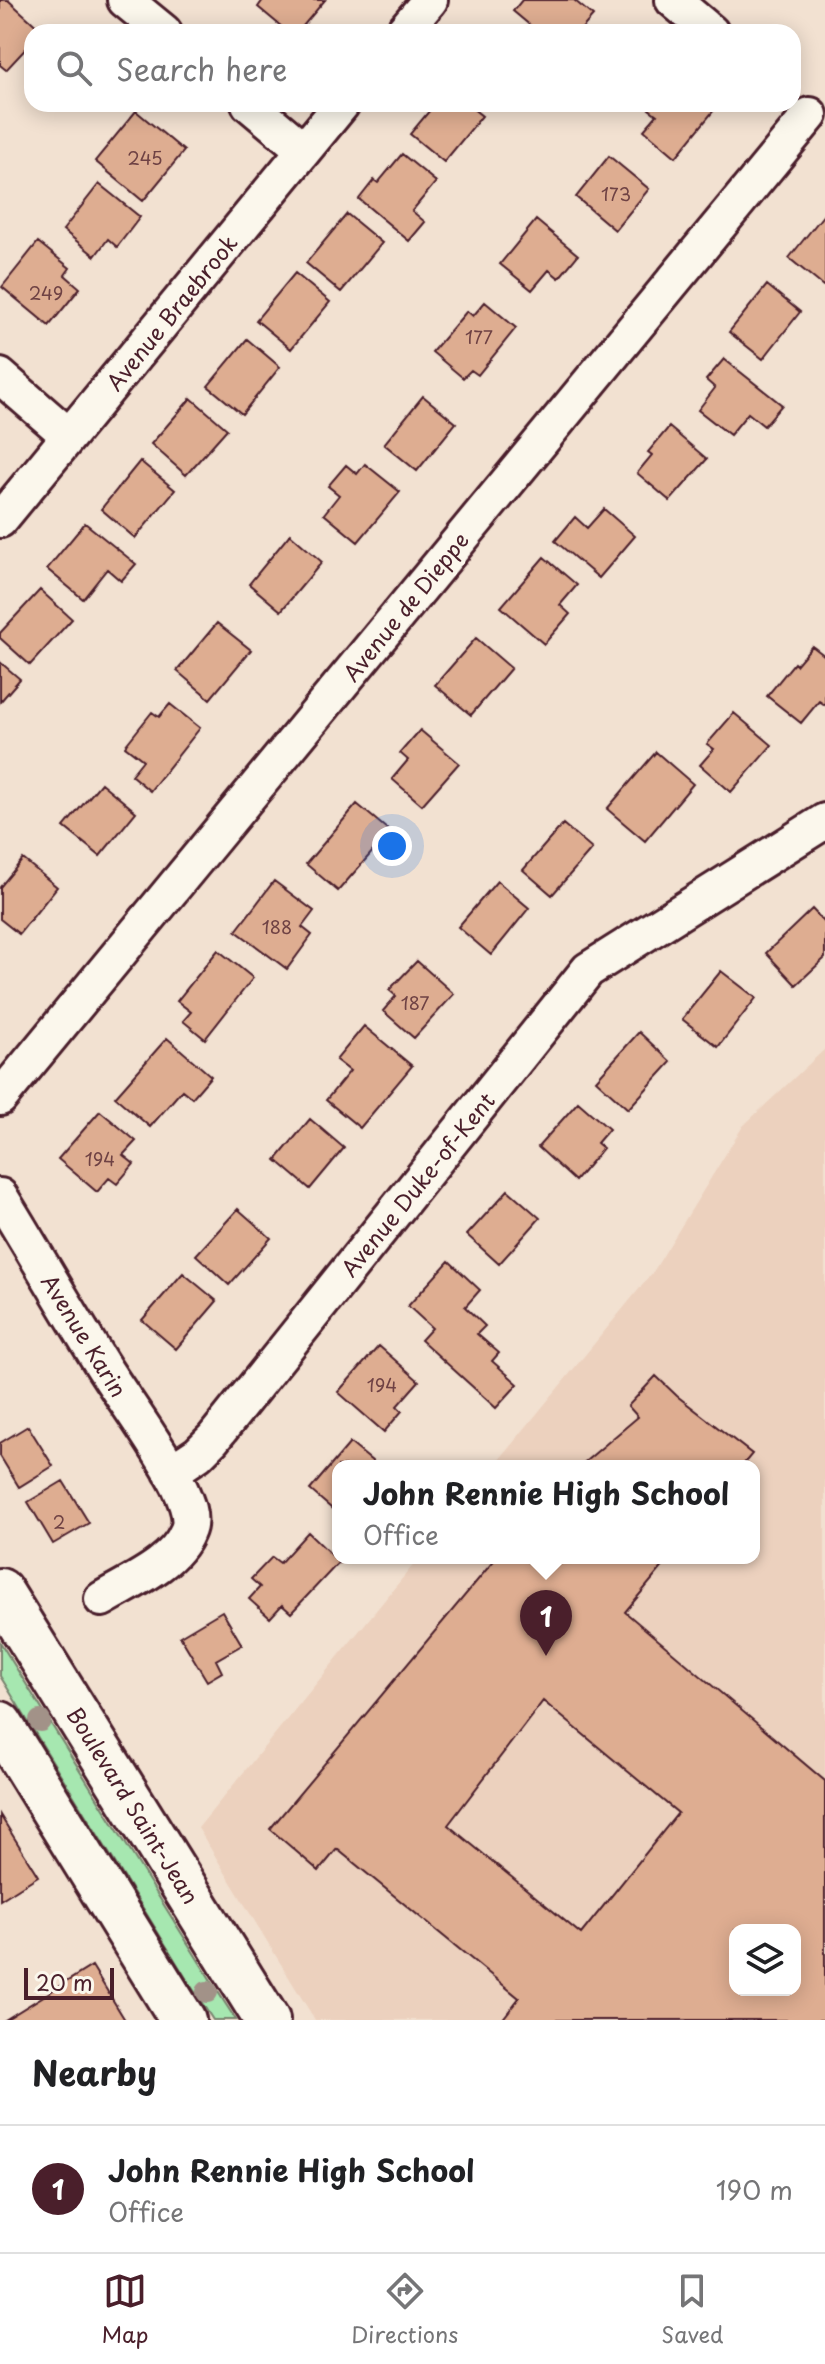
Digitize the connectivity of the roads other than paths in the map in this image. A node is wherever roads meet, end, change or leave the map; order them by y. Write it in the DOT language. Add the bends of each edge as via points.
graph roads {
  1 [pos="125,0"];
  2 [pos="430,0"];
  3 [pos="673,0"];
  4 [pos="154,24"];
  5 [pos="410,24"];
  6 [pos="702,24"];
  7 [pos="259,112"];
  8 [pos="335,112"];
  9 [pos="809,114"];
  10 [pos="304,150"];
  11 [pos="0,376"];
  12 [pos="69,436"];
  13 [pos="0,520"];
  14 [pos="825,821"];
  15 [pos="0,1098"];
  16 [pos="0,1196"];
  17 [pos="171,1472"];
  18 [pos="0,1591"];
  19 [pos="102,1599"];
  20 [pos="0,1724"];
  21 [pos="183,2020"];
  22 [pos="267,2020"];
  1 -- 4 [label="street"];
  2 -- 5 [label="street"];
  3 -- 6 [label="street"];
  7 -- 10 [label="street"];
  8 -- 10 [label="street, Avenue Braebrook"];
  9 -- 15 [label="street, Avenue de Dieppe"];
  10 -- 12 [label="street, Avenue Braebrook"];
  11 -- 12 [label="street"];
  12 -- 13 [label="street, Avenue Braebrook"];
  14 -- 17 [label="street, Avenue Duke-of-Kent" via="588,970 213,1439"];
  16 -- 17 [label="street, Avenue Karin"];
  17 -- 19 [label="street" via="187,1506 188,1531 168,1557"];
  18 -- 22 [label="main road, Boulevard Saint-Jean"];
  20 -- 21 [label="main road"];
}
